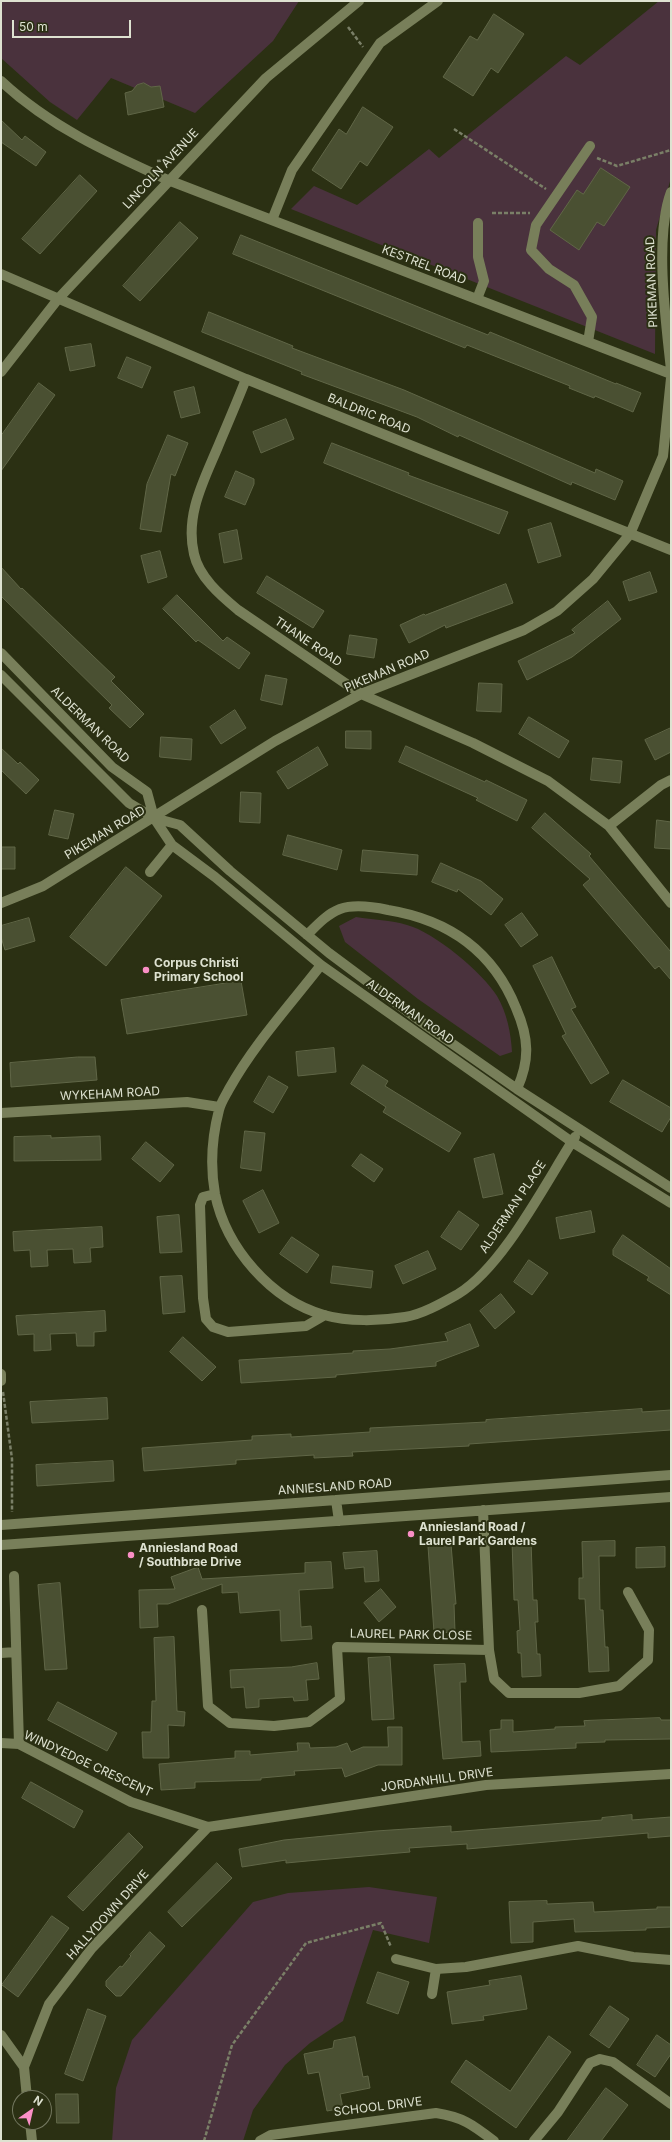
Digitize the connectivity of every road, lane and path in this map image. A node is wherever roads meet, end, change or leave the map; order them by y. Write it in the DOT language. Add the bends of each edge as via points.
graph roads {
  1 [pos="359,1"];
  2 [pos="438,1"];
  3 [pos="340,17"];
  4 [pos="371,56"];
  5 [pos="1,82"];
  6 [pos="454,129"];
  7 [pos="587,149"];
  8 [pos="671,150"];
  9 [pos="168,180"];
  10 [pos="671,195"];
  11 [pos="556,196"];
  12 [pos="492,213"];
  13 [pos="543,216"];
  14 [pos="272,220"];
  15 [pos="478,223"];
  16 [pos="1,274"];
  17 [pos="58,298"];
  18 [pos="477,299"];
  19 [pos="588,342"];
  20 [pos="671,370"];
  21 [pos="1,372"];
  22 [pos="671,374"];
  23 [pos="671,378"];
  24 [pos="246,379"];
  25 [pos="630,534"];
  26 [pos="671,550"];
  27 [pos="1,654"];
  28 [pos="1,674"];
  29 [pos="361,694"];
  30 [pos="671,780"];
  31 [pos="154,818"];
  32 [pos="609,826"];
  33 [pos="172,844"];
  34 [pos="150,872"];
  35 [pos="1,903"];
  36 [pos="671,903"];
  37 [pos="307,935"];
  38 [pos="321,965"];
  39 [pos="517,1089"];
  40 [pos="219,1107"];
  41 [pos="1,1113"];
  42 [pos="579,1130"];
  43 [pos="572,1142"];
  44 [pos="671,1188"];
  45 [pos="216,1194"];
  46 [pos="671,1203"];
  47 [pos="325,1316"];
  48 [pos="1,1374"];
  49 [pos="1,1381"];
  50 [pos="671,1475"];
  51 [pos="671,1497"];
  52 [pos="336,1500"];
  53 [pos="483,1510"];
  54 [pos="340,1521"];
  55 [pos="13,1524"];
  56 [pos="1,1525"];
  57 [pos="1,1545"];
  58 [pos="14,1576"];
  59 [pos="628,1592"];
  60 [pos="202,1610"];
  61 [pos="490,1650"];
  62 [pos="16,1652"];
  63 [pos="1,1653"];
  64 [pos="1,1743"];
  65 [pos="19,1744"];
  66 [pos="671,1774"];
  67 [pos="208,1826"];
  68 [pos="396,1959"];
  69 [pos="671,1960"];
  70 [pos="436,1969"];
  71 [pos="432,1994"];
  72 [pos="1,2035"];
  73 [pos="24,2067"];
  74 [pos="26,2090"];
  75 [pos="671,2104"];
  76 [pos="31,2130"];
  77 [pos="32,2141"];
  78 [pos="204,2141"];
  79 [pos="260,2141"];
  80 [pos="494,2141"];
  81 [pos="534,2141"];
  1 -- 3 [label="street, LINCOLN AVENUE"];
  2 -- 4 [label="street" via="380,43"];
  3 -- 4 [label="path"];
  3 -- 9 [label="street, LINCOLN AVENUE" via="266,78"];
  4 -- 14 [label="street" via="292,170"];
  5 -- 9 [label="street, KESTREL ROAD" via="46,118 87,143"];
  6 -- 11 [label="path"];
  7 -- 8 [label="path" via="617,166"];
  7 -- 11 [label="street"];
  9 -- 14 [label="street, KESTREL ROAD"];
  9 -- 17 [label="street, LINCOLN AVENUE"];
  10 -- 20 [label="street, PIKEMAN ROAD" via="663,231 665,309"];
  11 -- 13 [label="street"];
  12 -- 13 [label="path" via="524,212"];
  13 -- 19 [label="street" via="536,225 531,250 549,268 574,285 592,317"];
  14 -- 18 [label="street, KESTREL ROAD"];
  15 -- 18 [label="street" via="478,257 484,281"];
  16 -- 17 [label="street, BALDRIC ROAD"];
  17 -- 21 [label="street, LINCOLN AVENUE"];
  17 -- 24 [label="street, BALDRIC ROAD"];
  18 -- 19 [label="street, KESTREL ROAD"];
  19 -- 22 [label="street, KESTREL ROAD"];
  23 -- 25 [label="street, PIKEMAN ROAD" via="663,456"];
  24 -- 25 [label="street, BALDRIC ROAD"];
  24 -- 29 [label="street, THANE ROAD" via="198,495 192,516 194,555 201,572 219,595"];
  25 -- 26 [label="street, BALDRIC ROAD"];
  25 -- 29 [label="street, PIKEMAN ROAD" via="593,579 558,611 524,630"];
  27 -- 31 [label="street, ALDERMAN ROAD" via="112,767 147,792"];
  28 -- 31 [label="street, ALDERMAN ROAD" via="129,803"];
  29 -- 31 [label="street, PIKEMAN ROAD" via="275,741"];
  29 -- 32 [label="street, THANE ROAD" via="473,743 548,781"];
  30 -- 32 [label="street"];
  31 -- 33 [label="street, ALDERMAN ROAD"];
  31 -- 35 [label="street, PIKEMAN ROAD" via="44,886"];
  31 -- 37 [label="street, ALDERMAN ROAD" via="180,825 230,871"];
  32 -- 36 [label="street, THANE ROAD"];
  33 -- 34 [label="street"];
  33 -- 38 [label="street, ALDERMAN ROAD"];
  37 -- 39 [label="street, ALDERMAN ROAD" via="427,1026"];
  37 -- 39 [label="street" via="342,908 377,908 416,916 435,923 469,943 485,956 499,973 519,1014 526,1039 527,1055 525,1071"];
  38 -- 40 [label="street, ALDERMAN PLACE" via="243,1065"];
  38 -- 43 [label="street, ALDERMAN ROAD"];
  39 -- 42 [label="street, ALDERMAN ROAD"];
  40 -- 41 [label="street, WYKEHAM ROAD" via="187,1102"];
  40 -- 45 [label="street, ALDERMAN PLACE" via="212,1164"];
  42 -- 43 [label="street, ALDERMAN PLACE"];
  42 -- 44 [label="street, ALDERMAN ROAD"];
  43 -- 46 [label="street, ALDERMAN ROAD"];
  43 -- 47 [label="street, ALDERMAN PLACE" via="498,1255 477,1279 460,1293 406,1317 353,1320"];
  45 -- 47 [label="street, ALDERMAN PLACE" via="222,1215 234,1239 254,1270 289,1299"];
  45 -- 47 [label="street" via="203,1197 200,1205 203,1298 206,1319 213,1327 228,1332 306,1326"];
  48 -- 49 [label="street"];
  49 -- 55 [label="path" via="12,1459"];
  50 -- 52 [label="street, ANNIESLAND ROAD"];
  51 -- 53 [label="street"];
  52 -- 54 [label="street"];
  52 -- 55 [label="street, ANNIESLAND ROAD"];
  53 -- 54 [label="street"];
  53 -- 61 [label="street"];
  54 -- 57 [label="street"];
  55 -- 56 [label="street, ANNIESLAND ROAD"];
  58 -- 62 [label="street"];
  59 -- 61 [label="street" via="649,1630 648,1660 619,1686 579,1693 509,1693 494,1679"];
  60 -- 61 [label="street, LAUREL PARK CLOSE" via="208,1706 230,1723 274,1726 309,1722 340,1699 337,1647"];
  62 -- 63 [label="street"];
  62 -- 65 [label="street"];
  64 -- 65 [label="street, WINDYEDGE CRESCENT"];
  65 -- 67 [label="street, WINDYEDGE CRESCENT" via="131,1802"];
  66 -- 67 [label="street, JORDANHILL DRIVE" via="486,1785"];
  67 -- 73 [label="street, HALLYDOWN DRIVE" via="78,1966 49,2004"];
  68 -- 70 [label="street"];
  68 -- 78 [label="path" via="381,1924 306,1943 232,2045"];
  69 -- 70 [label="street" via="633,1957 578,1946 466,1967"];
  70 -- 71 [label="street"];
  72 -- 73 [label="street"];
  73 -- 74 [label="street, HALLYDOWN DRIVE"];
  75 -- 81 [label="street" via="613,2062 600,2059 590,2063 558,2112"];
  76 -- 77 [label="street"];
  79 -- 80 [label="street, SCHOOL DRIVE" via="271,2135 436,2113 455,2116 470,2123"];
}
